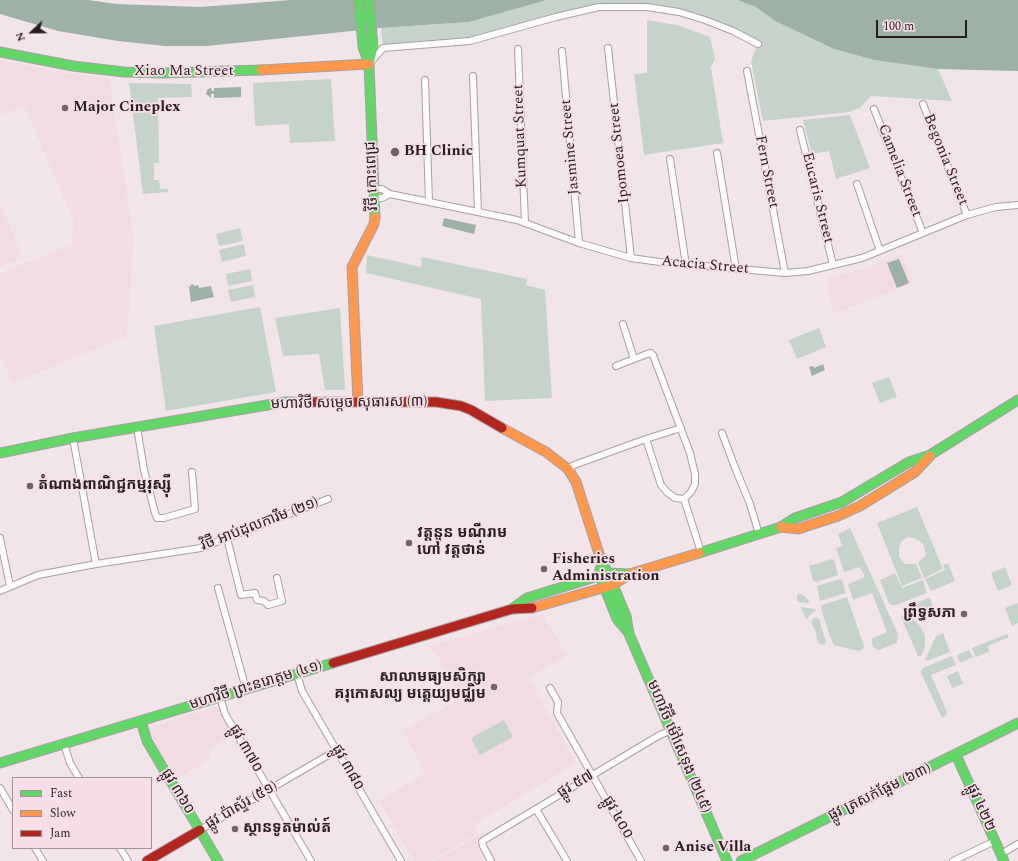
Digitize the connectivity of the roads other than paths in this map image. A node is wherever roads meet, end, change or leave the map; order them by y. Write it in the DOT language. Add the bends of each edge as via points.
graph roads {
  1 [pos="359,0"];
  2 [pos="369,0"];
  3 [pos="758,44"];
  4 [pos="608,48"];
  5 [pos="518,49"];
  6 [pos="562,51"];
  7 [pos="0,52"];
  8 [pos="369,64"];
  9 [pos="746,71"];
  10 [pos="473,76"];
  11 [pos="425,80"];
  12 [pos="923,104"];
  13 [pos="874,109"];
  14 [pos="800,130"];
  15 [pos="717,153"];
  16 [pos="670,159"];
  17 [pos="857,184"];
  18 [pos="375,194"];
  19 [pos="429,202"];
  20 [pos="1018,205"];
  21 [pos="478,212"];
  22 [pos="967,215"];
  23 [pos="525,223"];
  24 [pos="923,233"];
  25 [pos="579,243"];
  26 [pos="880,251"];
  27 [pos="631,258"];
  28 [pos="686,265"];
  29 [pos="833,265"];
  30 [pos="736,269"];
  31 [pos="785,273"];
  32 [pos="623,324"];
  33 [pos="634,359"];
  34 [pos="616,366"];
  35 [pos="1018,400"];
  36 [pos="358,402"];
  37 [pos="137,427"];
  38 [pos="681,428"];
  39 [pos="722,433"];
  40 [pos="73,438"];
  41 [pos="646,440"];
  42 [pos="0,453"];
  43 [pos="568,469"];
  44 [pos="192,472"];
  45 [pos="328,499"];
  46 [pos="684,499"];
  47 [pos="759,534"];
  48 [pos="0,538"];
  49 [pos="227,538"];
  50 [pos="701,552"];
  51 [pos="96,564"];
  52 [pos="604,574"];
  53 [pos="630,574"];
  54 [pos="277,578"];
  55 [pos="10,586"];
  56 [pos="608,586"];
  57 [pos="218,588"];
  58 [pos="0,591"];
  59 [pos="512,609"];
  60 [pos="297,674"];
  61 [pos="550,688"];
  62 [pos="246,689"];
  63 [pos="220,697"];
  64 [pos="141,721"];
  65 [pos="1018,723"];
  66 [pos="671,730"];
  67 [pos="64,744"];
  68 [pos="336,750"];
  69 [pos="956,755"];
  70 [pos="0,763"];
  71 [pos="592,776"];
  72 [pos="78,777"];
  73 [pos="0,788"];
  74 [pos="269,790"];
  75 [pos="12,808"];
  76 [pos="536,809"];
  77 [pos="200,830"];
  78 [pos="995,841"];
  79 [pos="1018,844"];
  80 [pos="36,849"];
  81 [pos="121,849"];
  82 [pos="1003,857"];
  83 [pos="43,861"];
  84 [pos="128,861"];
  85 [pos="147,861"];
  86 [pos="218,861"];
  87 [pos="311,861"];
  88 [pos="401,861"];
  89 [pos="492,861"];
  90 [pos="567,861"];
  91 [pos="641,861"];
  92 [pos="727,861"];
  93 [pos="741,861"];
  94 [pos="953,861"];
  1 -- 8 [label="main road, វិថី កោះពេជ្រ" via="363,47"];
  2 -- 8 [label="main road, វិថី កោះពេជ្រ" via="374,46"];
  3 -- 8 [label="street" via="733,31 679,12 647,7 600,7 470,41 382,48"];
  4 -- 27 [label="street, Ipomoea Street"];
  5 -- 23 [label="street, Kumquat Street"];
  6 -- 25 [label="street, Jasmine Street"];
  7 -- 8 [label="main road, Xiao Ma Street" via="73,66 165,74"];
  8 -- 18 [label="main road, វិថី កោះពេជ្រ"];
  9 -- 31 [label="street, Fern Street"];
  10 -- 21 [label="street"];
  11 -- 19 [label="street"];
  12 -- 22 [label="street, Begonia Street"];
  13 -- 24 [label="street, Camelia Street"];
  14 -- 29 [label="street, Eucaris Street"];
  15 -- 30 [label="street"];
  16 -- 28 [label="street"];
  17 -- 26 [label="street"];
  18 -- 19 [label="street, Acacia Street" via="382,198 390,194"];
  18 -- 36 [label="main road, វិថី កោះពេជ្រ" via="374,224 352,267"];
  19 -- 21 [label="street, Acacia Street"];
  20 -- 22 [label="street, Acacia Street" via="996,206"];
  21 -- 23 [label="street, Acacia Street"];
  22 -- 24 [label="street, Acacia Street"];
  23 -- 25 [label="street, Acacia Street"];
  24 -- 26 [label="street, Acacia Street"];
  25 -- 27 [label="street, Acacia Street"];
  26 -- 29 [label="street, Acacia Street"];
  27 -- 28 [label="street, Acacia Street"];
  28 -- 30 [label="street, Acacia Street"];
  29 -- 31 [label="street, Acacia Street"];
  30 -- 31 [label="street, Acacia Street"];
  32 -- 33 [label="street"];
  33 -- 34 [label="street"];
  33 -- 38 [label="street" via="651,353 653,355"];
  35 -- 47 [label="main road, មហាវិថី ព្រះនរោត្តម (៤១)" via="930,456 916,472 853,509 798,529 781,527"];
  36 -- 37 [label="main road, មហាវិថី សម្តេច សុធារស (៣)" via="285,402"];
  36 -- 43 [label="main road, មហាវិថី សម្តេច សុធារស (៣)" via="436,402 461,406 546,452"];
  37 -- 40 [label="main road, មហាវិថី សម្តេច សុធារស (៣)"];
  37 -- 44 [label="street" via="144,470 157,518 195,509"];
  38 -- 41 [label="street"];
  38 -- 46 [label="street" via="695,474 695,484"];
  39 -- 47 [label="street"];
  40 -- 42 [label="main road, មហាវិថី សម្តេច សុធារស (៣)"];
  40 -- 51 [label="street"];
  41 -- 43 [label="street"];
  41 -- 46 [label="street" via="661,485 675,498"];
  43 -- 52 [label="main road, មហាវិថី សម្តេច សុធារស (៣)" via="578,487"];
  45 -- 49 [label="street, វិថី អាប់ដុលការីម (២១)"];
  46 -- 50 [label="street"];
  47 -- 50 [label="main road, មហាវិថី ព្រះនរោត្តម (៤១)"];
  48 -- 55 [label="street"];
  49 -- 51 [label="street, វិថី អាប់ដុលការីម (២១)" via="201,548"];
  49 -- 54 [label="street" via="241,594 256,593 257,600 268,605 282,601"];
  50 -- 53 [label="main road, មហាវិថី ព្រះនរោត្តម (៤១)"];
  51 -- 55 [label="street, វិថី អាប់ដុលការីម (២១)" via="38,575"];
  52 -- 53 [label="main road, មហាវិថី ព្រះនរោត្តម (៤១)"];
  52 -- 56 [label="main road, មហាវិថី សម្តេច សុធារស (៣)"];
  52 -- 59 [label="main road, មហាវិថី ព្រះនរោត្តម (៤១)" via="527,598"];
  53 -- 56 [label="main road, មហាវិថី ព្រះនរោត្តម (៤១)"];
  55 -- 58 [label="street, វិថី អាប់ដុលការីម (២១)"];
  56 -- 59 [label="main road, មហាវិថី ព្រះនរោត្តម (៤១)" via="530,609"];
  56 -- 66 [label="main road, មហាវិថី ម៉ៅសេទុង (២៤៥)" via="617,619 629,634"];
  57 -- 62 [label="street"];
  59 -- 60 [label="main road, មហាវិថី ព្រះនរោត្តម (៤១)"];
  60 -- 62 [label="main road, មហាវិថី ព្រះនរោត្តម (៤១)"];
  60 -- 68 [label="street, ផ្លូវ ៣៨០" via="302,691"];
  61 -- 71 [label="street, ផ្លូវ ៤០០" via="558,702 557,713"];
  62 -- 63 [label="main road, មហាវិថី ព្រះនរោត្តម (៤១)"];
  63 -- 64 [label="main road, មហាវិថី ព្រះនរោត្តម (៤១)"];
  63 -- 74 [label="street, ផ្លូវ ៣៧០" via="225,714"];
  64 -- 67 [label="main road, មហាវិថី ព្រះនរោត្តម (៤១)"];
  64 -- 77 [label="main road, ផ្លូវ ៣៦០" via="147,740"];
  65 -- 69 [label="main road, ផ្លូវ ត្រសក់ផ្អែម (៦៣)"];
  66 -- 71 [label="street, ផ្លូវ ៥៧"];
  66 -- 92 [label="main road, មហាវិថី ម៉ៅសេទុង (២៤៥)"];
  67 -- 70 [label="main road, មហាវិថី ព្រះនរោត្តម (៤១)"];
  67 -- 72 [label="street" via="70,763"];
  68 -- 74 [label="street, ផ្លូវ ប៉ាស្ទ័រ (៥១)"];
  68 -- 88 [label="street, ផ្លូវ ៣៨០"];
  69 -- 78 [label="main road, ផ្លូវ ៤២២"];
  69 -- 93 [label="main road, ផ្លូវ ត្រសក់ផ្អែម (៦៣)"];
  71 -- 76 [label="street, ផ្លូវ ៥៧"];
  71 -- 91 [label="street, ផ្លូវ ៤០០"];
  73 -- 75 [label="street"];
  74 -- 77 [label="street, ផ្លូវ ប៉ាស្ទ័រ (៥១)"];
  74 -- 87 [label="street, ផ្លូវ ៣៧០"];
  76 -- 89 [label="street, ផ្លូវ ៥៧" via="482,842"];
  76 -- 90 [label="street"];
  77 -- 85 [label="main road, ផ្លូវ ប៉ាស្ទ័រ (៥១)"];
  77 -- 86 [label="main road, ផ្លូវ ៣៦០"];
  78 -- 82 [label="main road, ផ្លូវ ៤២២"];
  78 -- 94 [label="street"];
  79 -- 82 [label="street"];
  80 -- 83 [label="street"];
  81 -- 84 [label="street"];
}
